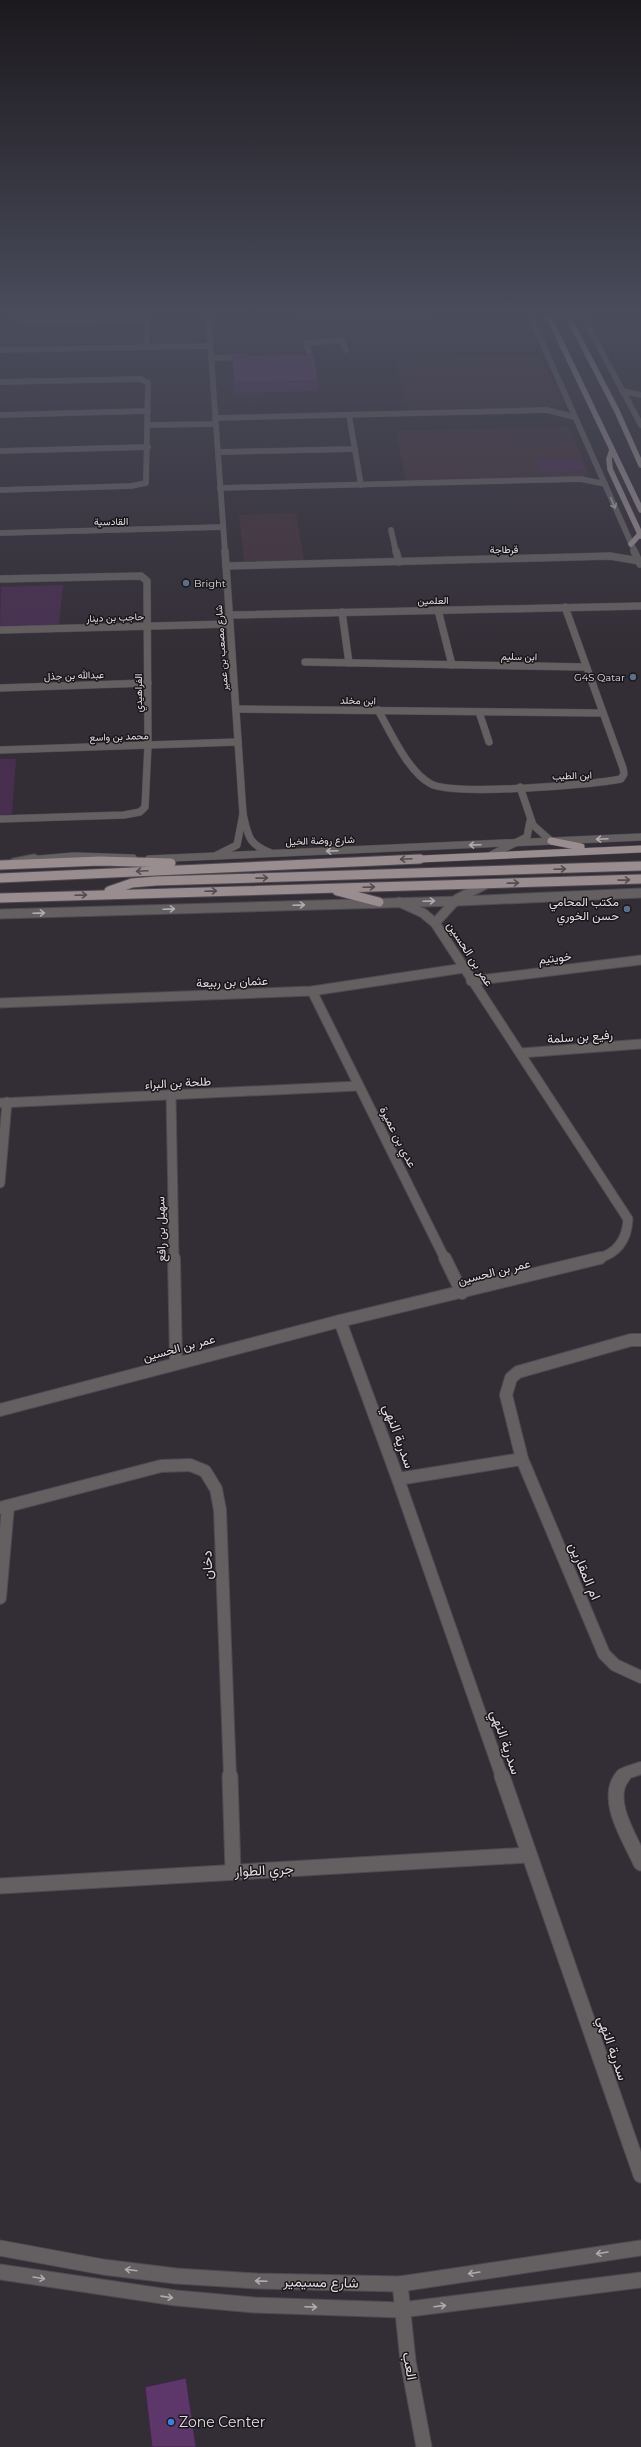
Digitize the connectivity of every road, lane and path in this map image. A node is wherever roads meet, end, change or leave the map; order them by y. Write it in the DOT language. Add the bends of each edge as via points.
graph roads {
  1 [pos="148,427"];
  2 [pos="216,427"];
  3 [pos="351,427"];
  4 [pos="579,427"];
  5 [pos="601,427"];
  6 [pos="624,427"];
  7 [pos="148,447"];
  8 [pos="355,449"];
  9 [pos="612,450"];
  10 [pos="0,451"];
  11 [pos="218,452"];
  12 [pos="635,452"];
  13 [pos="641,456"];
  14 [pos="641,465"];
  15 [pos="600,473"];
  16 [pos="581,479"];
  17 [pos="605,484"];
  18 [pos="361,485"];
  19 [pos="220,488"];
  20 [pos="0,490"];
  21 [pos="641,510"];
  22 [pos="223,527"];
  23 [pos="391,530"];
  24 [pos="0,533"];
  25 [pos="640,535"];
  26 [pos="632,546"];
  27 [pos="610,556"];
  28 [pos="399,562"];
  29 [pos="640,563"];
  30 [pos="226,566"];
  31 [pos="0,579"];
  32 [pos="640,605"];
  33 [pos="565,607"];
  34 [pos="438,610"];
  35 [pos="342,612"];
  36 [pos="229,615"];
  37 [pos="230,624"];
  38 [pos="148,626"];
  39 [pos="0,630"];
  40 [pos="305,662"];
  41 [pos="348,663"];
  42 [pos="452,665"];
  43 [pos="585,667"];
  44 [pos="148,683"];
  45 [pos="0,688"];
  46 [pos="236,709"];
  47 [pos="378,710"];
  48 [pos="479,712"];
  49 [pos="602,713"];
  50 [pos="238,742"];
  51 [pos="489,742"];
  52 [pos="148,745"];
  53 [pos="0,750"];
  54 [pos="520,787"];
  55 [pos="244,814"];
  56 [pos="0,819"];
  57 [pos="530,821"];
  58 [pos="641,837"];
  59 [pos="551,841"];
  60 [pos="514,843"];
  61 [pos="641,849"];
  62 [pos="600,850"];
  63 [pos="271,853"];
  64 [pos="491,855"];
  65 [pos="215,856"];
  66 [pos="0,865"];
  67 [pos="279,865"];
  68 [pos="641,866"];
  69 [pos="0,878"];
  70 [pos="641,879"];
  71 [pos="487,883"];
  72 [pos="327,888"];
  73 [pos="641,892"];
  74 [pos="99,894"];
  75 [pos="0,898"];
  76 [pos="453,901"];
  77 [pos="379,902"];
  78 [pos="399,902"];
  79 [pos="0,914"];
  80 [pos="435,923"];
  81 [pos="641,960"];
  82 [pos="464,968"];
  83 [pos="471,981"];
  84 [pos="312,991"];
  85 [pos="0,1003"];
  86 [pos="641,1044"];
  87 [pos="521,1054"];
  88 [pos="358,1086"];
  89 [pos="171,1096"];
  90 [pos="4,1102"];
  91 [pos="0,1183"];
  92 [pos="462,1293"];
  93 [pos="340,1321"];
  94 [pos="641,1340"];
  95 [pos="176,1362"];
  96 [pos="0,1410"];
  97 [pos="522,1459"];
  98 [pos="398,1479"];
  99 [pos="4,1507"];
  100 [pos="0,1598"];
  101 [pos="641,1677"];
  102 [pos="641,1768"];
  103 [pos="528,1855"];
  104 [pos="641,1863"];
  105 [pos="233,1872"];
  106 [pos="0,1886"];
  107 [pos="641,2175"];
  108 [pos="0,2248"];
  109 [pos="641,2248"];
  110 [pos="0,2272"];
  111 [pos="641,2280"];
  112 [pos="400,2284"];
  113 [pos="401,2310"];
  114 [pos="424,2447"];
  1 -- 7 [label="street"];
  2 -- 11 [label="street, شارع مصعب بن عمير"];
  3 -- 8 [label="street"];
  4 -- 15 [label="street"];
  5 -- 9 [label="main road"];
  6 -- 12 [label="main road"];
  7 -- 10 [label="street"];
  7 -- 20 [label="street" via="148,480 140,485"];
  8 -- 11 [label="street"];
  8 -- 18 [label="street"];
  9 -- 21 [label="main road"];
  9 -- 25 [label="main road" via="609,459 610,469"];
  11 -- 19 [label="street, شارع مصعب بن عمير"];
  12 -- 13 [label="main road"];
  12 -- 14 [label="main road"];
  15 -- 16 [label="street"];
  15 -- 17 [label="street"];
  16 -- 17 [label="street"];
  16 -- 18 [label="street"];
  17 -- 26 [label="street, one-way"];
  18 -- 19 [label="street"];
  19 -- 22 [label="street, شارع مصعب بن عمير"];
  22 -- 24 [label="street, القادسية"];
  22 -- 30 [label="street, شارع مصعب بن عمير"];
  23 -- 28 [label="street"];
  25 -- 26 [label="main road"];
  26 -- 27 [label="street, قرطاجة" via="623,554"];
  26 -- 29 [label="street"];
  27 -- 28 [label="street, قرطاجة"];
  27 -- 29 [label="street, قرطاجة"];
  28 -- 30 [label="street, قرطاجة"];
  30 -- 36 [label="street, شارع مصعب بن عمير"];
  31 -- 38 [label="street, الفراهيدي" via="141,576 147,581"];
  32 -- 33 [label="street, العلمين"];
  33 -- 34 [label="street, العلمين"];
  33 -- 43 [label="street, ابن الطيب"];
  34 -- 35 [label="street, العلمين"];
  34 -- 42 [label="street"];
  35 -- 36 [label="street, العلمين"];
  35 -- 41 [label="street"];
  36 -- 37 [label="street, شارع مصعب بن عمير"];
  37 -- 38 [label="street, حاجب بن دينار"];
  37 -- 46 [label="street, شارع مصعب بن عمير"];
  38 -- 39 [label="street, حاجب بن دينار"];
  38 -- 44 [label="street, الفراهيدي"];
  40 -- 41 [label="street, ابن سليم"];
  41 -- 42 [label="street, ابن سليم"];
  42 -- 43 [label="street, ابن سليم"];
  43 -- 49 [label="street, ابن الطيب"];
  44 -- 45 [label="street, عبدالله بن جذل"];
  44 -- 52 [label="street, الفراهيدي"];
  46 -- 47 [label="street, ابن مخلد"];
  46 -- 50 [label="street, شارع مصعب بن عمير"];
  47 -- 48 [label="street, ابن مخلد"];
  47 -- 54 [label="street, ابن الطيب" via="418,772 433,785 458,788"];
  48 -- 49 [label="street, ابن مخلد"];
  48 -- 51 [label="street"];
  49 -- 54 [label="street, ابن الطيب" via="623,768 624,774 621,779 601,784"];
  50 -- 52 [label="street, محمد بن واسع"];
  50 -- 55 [label="street, شارع مصعب بن عمير"];
  52 -- 53 [label="street, محمد بن واسع"];
  52 -- 56 [label="street, الفراهيدي" via="146,802 140,812 124,815"];
  54 -- 57 [label="street"];
  55 -- 63 [label="street, شارع مصعب بن عمير" via="249,842"];
  55 -- 65 [label="street, شارع مصعب بن عمير" via="237,845"];
  57 -- 59 [label="street" via="540,836"];
  57 -- 60 [label="street" via="527,836"];
  58 -- 59 [label="street, شارع روضة الخيل, one-way"];
  59 -- 60 [label="street, شارع روضة الخيل"];
  59 -- 62 [label="main road"];
  60 -- 63 [label="street, شارع روضة الخيل, one-way"];
  60 -- 64 [label="street"];
  61 -- 62 [label="main road, شارع روضة الخيل"];
  62 -- 64 [label="main road, شارع روضة الخيل"];
  63 -- 65 [label="street, شارع روضة الخيل"];
  64 -- 67 [label="main road, شارع روضة الخيل, one-way"];
  65 -- 66 [label="street, شارع روضة الخيل" via="156,859 104,856 38,858"];
  66 -- 67 [label="main road" via="100,861 136,864 237,862"];
  67 -- 69 [label="main road, شارع روضة الخيل, one-way"];
  74 -- 68 [label="main road, one-way" via="156,880"];
  71 -- 70 [label="main road, one-way"];
  72 -- 71 [label="main road, one-way"];
  71 -- 76 [label="street, عمر بن الحسين"];
  74 -- 72 [label="main road, one-way"];
  72 -- 77 [label="main road"];
  73 -- 76 [label="street"];
  75 -- 74 [label="main road, one-way"];
  78 -- 76 [label="street, one-way"];
  76 -- 80 [label="street, عمر بن الحسين" via="442,911"];
  77 -- 78 [label="street"];
  79 -- 77 [label="street, one-way"];
  78 -- 80 [label="street, عمر بن الحسين" via="423,913"];
  80 -- 82 [label="street, عمر بن الحسين"];
  81 -- 83 [label="street, خويتيم"];
  82 -- 83 [label="street, عمر بن الحسين"];
  82 -- 84 [label="street, عثمان بن ربيعة"];
  83 -- 87 [label="street, عمر بن الحسين"];
  84 -- 85 [label="street, عثمان بن ربيعة"];
  84 -- 88 [label="street, عدي بن عميرة"];
  86 -- 87 [label="street, رفيع بن سلمة"];
  87 -- 92 [label="street, عمر بن الحسين" via="628,1219 628,1230 618,1250 606,1257"];
  88 -- 89 [label="street, طلحة بن البراء"];
  88 -- 92 [label="street, عدي بن عميرة"];
  89 -- 90 [label="street, طلحة بن البراء"];
  89 -- 95 [label="street, سهيل بن رافع"];
  90 -- 91 [label="street"];
  92 -- 93 [label="street, عمر بن الحسين"];
  93 -- 95 [label="street, عمر بن الحسين"];
  93 -- 98 [label="street, سدرية النهي"];
  94 -- 97 [label="street, ام المقارين" via="631,1340 518,1372 511,1378 506,1395"];
  95 -- 96 [label="street, عمر بن الحسين"];
  97 -- 98 [label="street"];
  97 -- 101 [label="street, ام المقارين" via="604,1654 615,1665"];
  98 -- 103 [label="street, سدرية النهي"];
  99 -- 100 [label="street"];
  99 -- 105 [label="street, دخان" via="161,1466 190,1466 205,1471 213,1483 220,1510"];
  102 -- 104 [label="street" via="630,1770 620,1777 615,1788 615,1801"];
  103 -- 105 [label="street, جري الطوار"];
  103 -- 107 [label="street, سدرية النهي"];
  105 -- 106 [label="street, جري الطوار"];
  112 -- 108 [label="street, شارع مسيمير, one-way" via="257,2281 176,2276 103,2267"];
  109 -- 112 [label="street, شارع مسيمير, one-way"];
  110 -- 113 [label="street, شارع مسيمير, one-way" via="176,2298 254,2305"];
  113 -- 111 [label="street, شارع مسيمير, one-way"];
  112 -- 113 [label="street, العب"];
  113 -- 114 [label="street, العب"];
}
